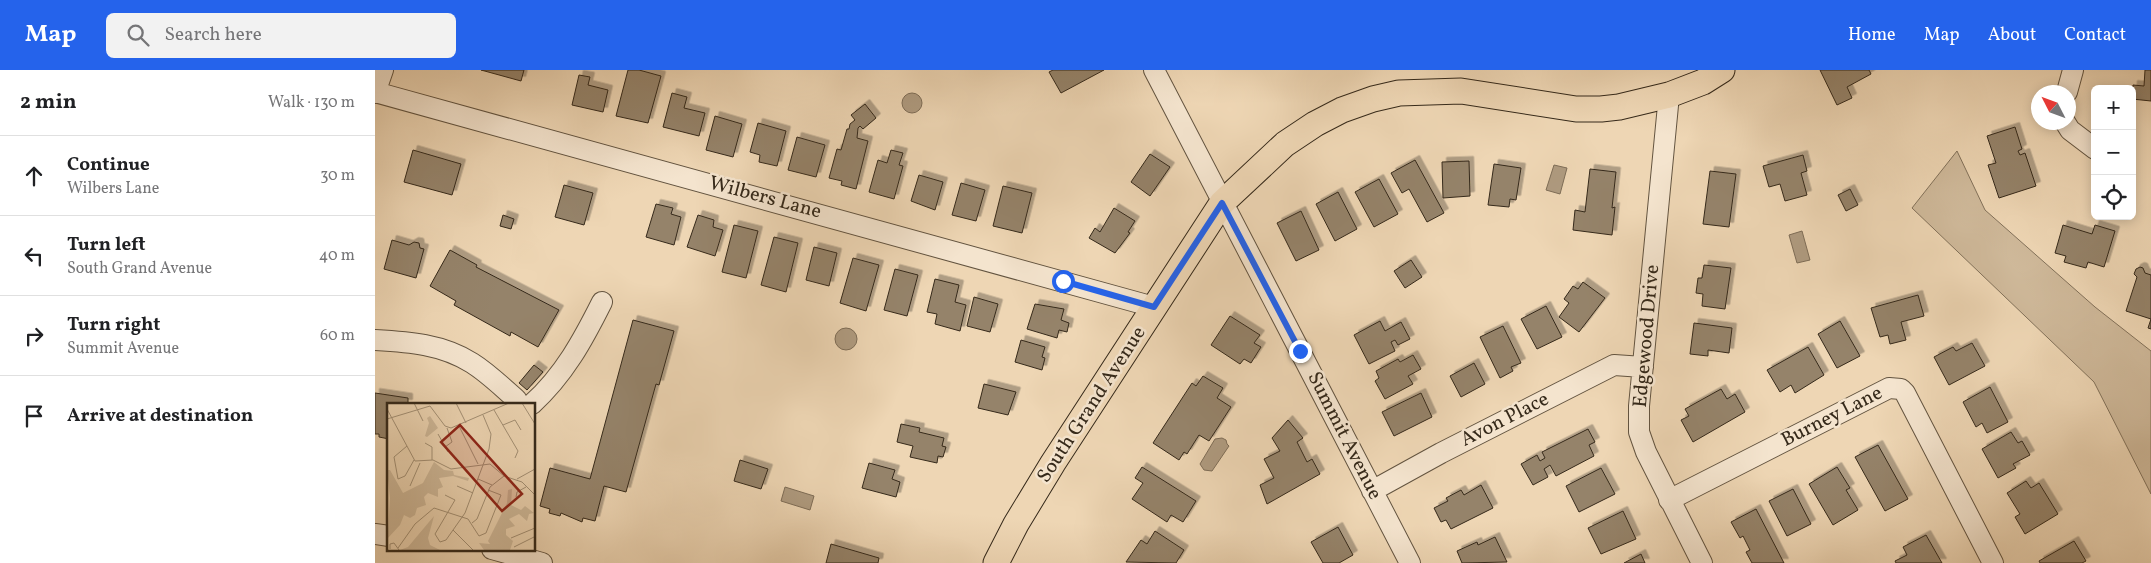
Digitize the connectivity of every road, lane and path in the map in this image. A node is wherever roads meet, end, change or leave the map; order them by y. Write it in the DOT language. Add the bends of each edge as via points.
graph roads {
  1 [pos="383,70"];
  2 [pos="1154,70"];
  3 [pos="1722,70"];
  4 [pos="2073,70"];
  5 [pos="2069,85"];
  6 [pos="375,92"];
  7 [pos="1669,95"];
  8 [pos="2072,130"];
  9 [pos="2091,146"];
  10 [pos="1222,203"];
  11 [pos="602,302"];
  12 [pos="1154,307"];
  13 [pos="375,340"];
  14 [pos="1643,368"];
  15 [pos="519,403"];
  16 [pos="533,403"];
  17 [pos="1372,491"];
  18 [pos="1669,500"];
  19 [pos="499,550"];
  20 [pos="542,563"];
  21 [pos="996,563"];
  22 [pos="1410,563"];
  23 [pos="1702,563"];
  24 [pos="1993,563"];
  1 -- 6 [label="street"];
  2 -- 10 [label="street, Summit Avenue"];
  3 -- 7 [label="main road, South Grand Avenue" via="1703,82"];
  4 -- 5 [label="street"];
  6 -- 12 [label="street, Wilbers Lane"];
  7 -- 10 [label="main road, South Grand Avenue" via="1619,107 1584,109 1461,91 1409,92 1373,99 1342,110 1285,144"];
  7 -- 14 [label="street, Edgewood Drive"];
  8 -- 9 [label="street"];
  10 -- 12 [label="main road, South Grand Avenue"];
  10 -- 17 [label="street, Summit Avenue"];
  11 -- 16 [label="street" via="575,354"];
  12 -- 21 [label="main road, South Grand Avenue" via="1053,463"];
  13 -- 15 [label="street" via="415,342 445,350 472,363"];
  14 -- 17 [label="street, Avon Place" via="1614,365 1441,452"];
  14 -- 18 [label="street, Edgewood Drive" via="1639,432"];
  17 -- 22 [label="street, Summit Avenue"];
  18 -- 23 [label="street, Edgewood Drive"];
  18 -- 24 [label="street, Burney Lane" via="1889,388 1901,389"];
  19 -- 20 [label="street"];
}
